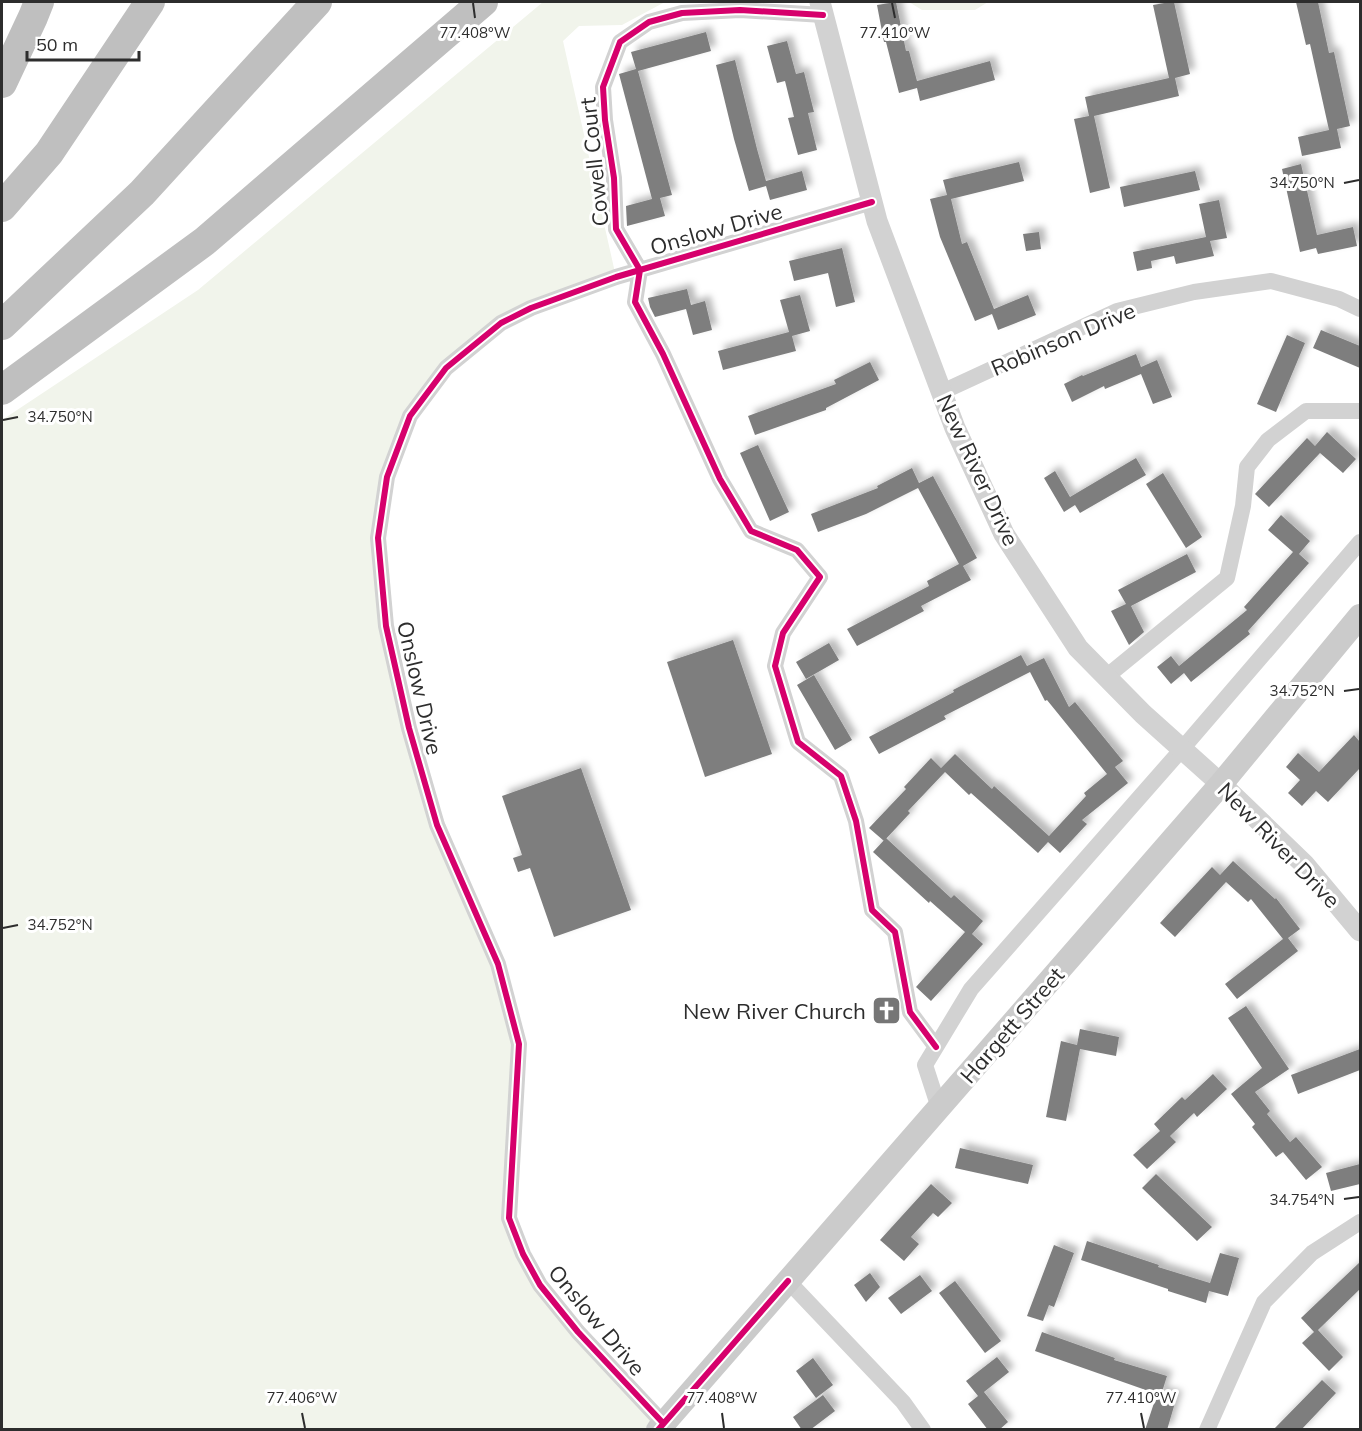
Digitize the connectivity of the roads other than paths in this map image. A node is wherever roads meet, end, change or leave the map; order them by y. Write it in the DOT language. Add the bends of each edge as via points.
graph roads {
  1 [pos="39,2"];
  2 [pos="150,2"];
  3 [pos="317,2"];
  4 [pos="483,2"];
  5 [pos="822,8"];
  6 [pos="2,83"];
  7 [pos="872,202"];
  8 [pos="2,207"];
  9 [pos="640,270"];
  10 [pos="1360,309"];
  11 [pos="2,325"];
  12 [pos="2,390"];
  13 [pos="942,392"];
  14 [pos="1360,411"];
  15 [pos="1360,542"];
  16 [pos="1360,616"];
  17 [pos="1106,676"];
  18 [pos="1182,749"];
  19 [pos="1221,784"];
  20 [pos="1360,931"];
  21 [pos="936,1047"];
  22 [pos="939,1108"];
  23 [pos="1360,1222"];
  24 [pos="788,1281"];
  25 [pos="660,1426"];
  26 [pos="923,1430"];
  27 [pos="1207,1430"];
  1 -- 6 [label="highway"];
  2 -- 8 [label="highway" via="49,153"];
  3 -- 11 [label="highway" via="142,193"];
  4 -- 12 [label="highway" via="205,241"];
  5 -- 7 [label="street, New River Drive"];
  5 -- 9 [label="street, Cowell Court" via="682,13 649,22 620,42 603,87 605,120 614,178 616,229"];
  7 -- 9 [label="street, Onslow Drive"];
  7 -- 13 [label="street, New River Drive"];
  9 -- 21 [label="street" via="634,302 663,354 720,478 751,531 797,550 820,577 783,633 775,666 798,742 841,776 856,821 872,910 895,932 910,1012"];
  9 -- 25 [label="street, Onslow Drive" via="531,308 501,323 446,368 410,416 387,477 378,538 386,626 409,728 437,825 498,964 519,1044 509,1218 540,1285"];
  10 -- 13 [label="street, Robinson Drive" via="1339,299 1271,280 1194,292 1117,312"];
  13 -- 17 [label="street, New River Drive" via="1004,534 1078,648"];
  14 -- 17 [label="street" via="1306,411 1268,440 1246,467 1243,506 1227,578"];
  15 -- 18 [label="street"];
  16 -- 19 [label="main road, Hargett Street"];
  17 -- 18 [label="street, New River Drive"];
  18 -- 19 [label="street, New River Drive"];
  18 -- 21 [label="street" via="971,988"];
  19 -- 20 [label="street, New River Drive" via="1306,867"];
  19 -- 22 [label="main road, Hargett Street"];
  21 -- 22 [label="street" via="925,1065"];
  22 -- 24 [label="main road, Hargett Street"];
  23 -- 27 [label="street" via="1312,1253 1264,1302"];
  24 -- 25 [label="main road, Hargett Street"];
  24 -- 26 [label="street" via="903,1402"];
}
